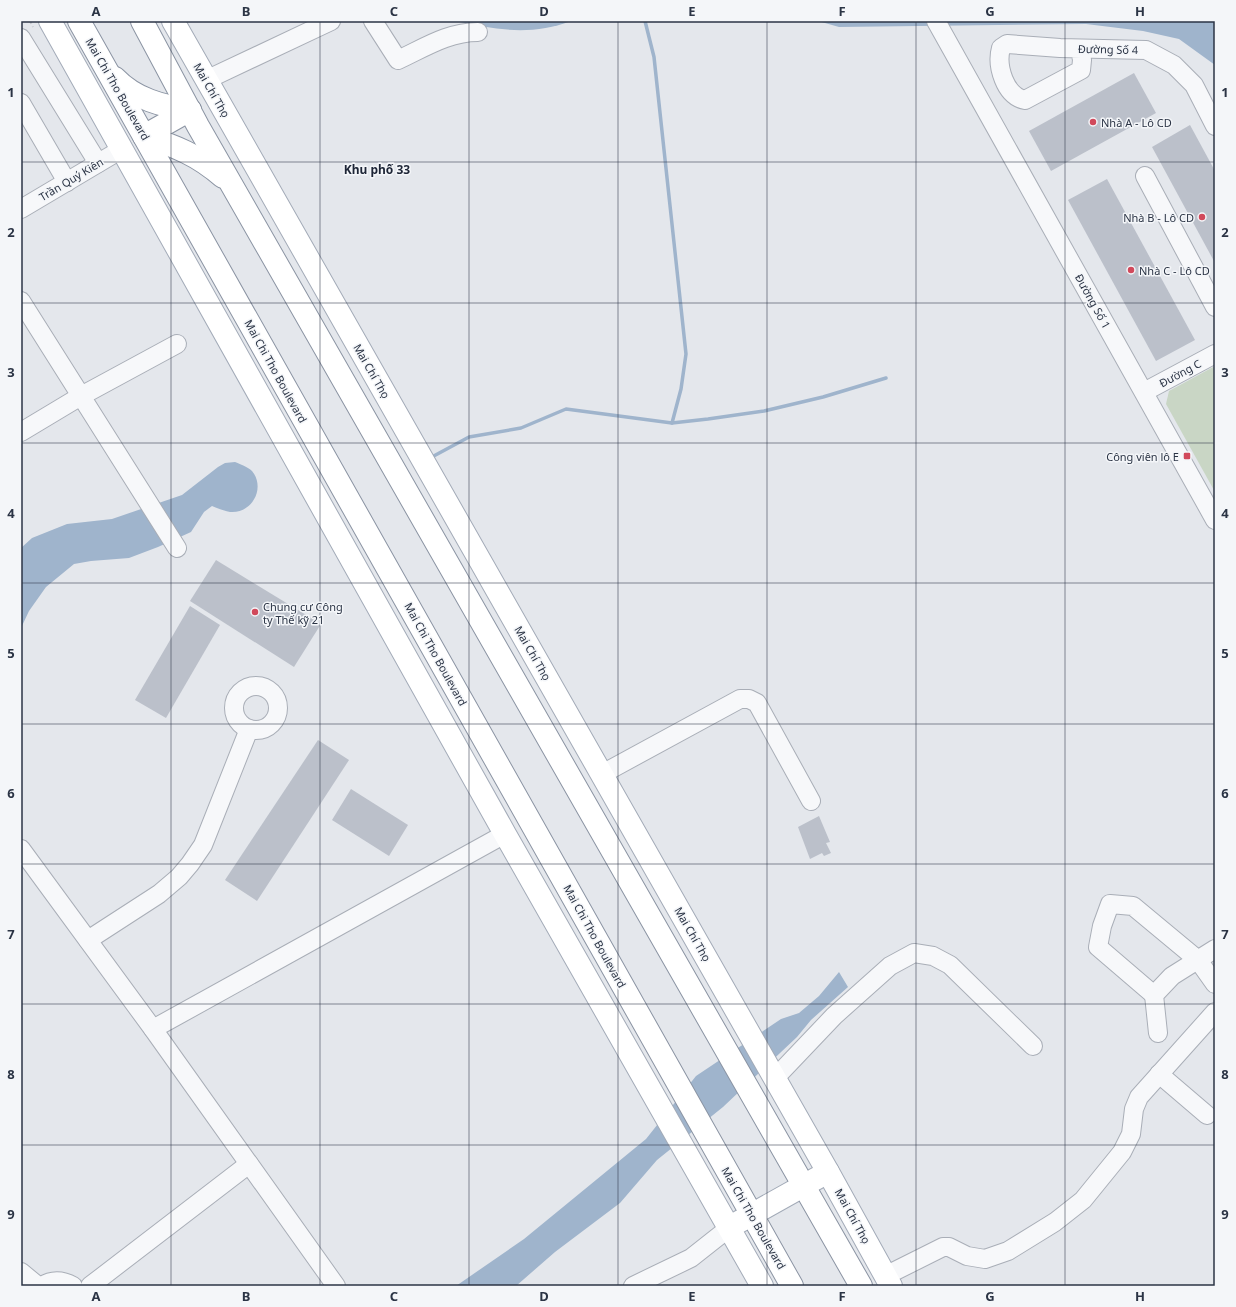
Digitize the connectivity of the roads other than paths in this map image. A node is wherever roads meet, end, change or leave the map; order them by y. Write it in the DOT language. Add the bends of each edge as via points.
graph roads {
  1 [pos="50,21"];
  2 [pos="79,21"];
  3 [pos="142,21"];
  4 [pos="172,21"];
  5 [pos="331,21"];
  6 [pos="373,21"];
  7 [pos="936,21"];
  8 [pos="478,32"];
  9 [pos="21,38"];
  10 [pos="1080,49"];
  11 [pos="105,67"];
  12 [pos="211,88"];
  13 [pos="21,103"];
  14 [pos="190,110"];
  15 [pos="1215,126"];
  16 [pos="144,136"];
  17 [pos="122,149"];
  18 [pos="98,163"];
  19 [pos="1145,176"];
  20 [pos="67,182"];
  21 [pos="233,186"];
  22 [pos="21,209"];
  23 [pos="21,301"];
  24 [pos="1215,307"];
  25 [pos="177,344"];
  26 [pos="1215,354"];
  27 [pos="1144,392"];
  28 [pos="82,396"];
  29 [pos="21,432"];
  30 [pos="1215,520"];
  31 [pos="177,548"];
  32 [pos="248,729"];
  33 [pos="602,774"];
  34 [pos="811,801"];
  35 [pos="505,834"];
  36 [pos="21,849"];
  37 [pos="88,940"];
  38 [pos="1215,949"];
  39 [pos="1198,960"];
  40 [pos="1215,984"];
  41 [pos="1154,994"];
  42 [pos="1215,1012"];
  43 [pos="153,1029"];
  44 [pos="1158,1033"];
  45 [pos="1033,1046"];
  46 [pos="1159,1074"];
  47 [pos="775,1078"];
  48 [pos="1207,1115"];
  49 [pos="249,1164"];
  50 [pos="828,1172"];
  51 [pos="804,1186"];
  52 [pos="752,1215"];
  53 [pos="729,1228"];
  54 [pos="21,1272"];
  55 [pos="888,1281"];
  56 [pos="760,1285"];
  57 [pos="38,1286"];
  58 [pos="42,1286"];
  59 [pos="73,1286"];
  60 [pos="90,1286"];
  61 [pos="336,1286"];
  62 [pos="633,1286"];
  63 [pos="792,1286"];
  64 [pos="861,1286"];
  1 -- 17 [label="main road"];
  2 -- 11 [label="main road, Mai Chi Tho Boulevard"];
  3 -- 14 [label="main road"];
  4 -- 12 [label="main road, Mai Chí Thọ"];
  5 -- 12 [label="street"];
  6 -- 8 [label="street" via="398,60 446,37 465,32"];
  7 -- 27 [label="street, Đường Số 1"];
  9 -- 18 [label="street"];
  10 -- 10 [label="street, Đường Số 4" via="1007,44 1001,48 999,63 1013,95 1025,100 1081,70"];
  10 -- 15 [label="street, Đường Số 4" via="1146,50 1174,65 1194,85"];
  11 -- 14 [label="main road" via="134,94 152,102"];
  11 -- 16 [label="main road, Mai Chi Tho Boulevard"];
  12 -- 14 [label="main road"];
  12 -- 33 [label="main road, Mai Chí Thọ"];
  13 -- 20 [label="street"];
  14 -- 16 [label="main road"];
  14 -- 21 [label="main road"];
  16 -- 17 [label="main road"];
  16 -- 21 [label="main road" via="196,156"];
  16 -- 52 [label="main road, Mai Chi Tho Boulevard"];
  17 -- 18 [label="street, Trần Quý Kiên"];
  17 -- 35 [label="main road"];
  18 -- 20 [label="street, Trần Quý Kiên"];
  19 -- 24 [label="street"];
  20 -- 22 [label="street, Trần Quý Kiên"];
  21 -- 51 [label="main road"];
  23 -- 28 [label="street"];
  25 -- 28 [label="street"];
  26 -- 27 [label="street, Đường C"];
  27 -- 30 [label="street, Đường Số 1"];
  28 -- 29 [label="street"];
  28 -- 31 [label="street"];
  32 -- 37 [label="street" via="203,845 190,864 159,894"];
  33 -- 34 [label="street" via="745,698 756,703"];
  33 -- 47 [label="main road, Mai Chí Thọ"];
  35 -- 43 [label="street"];
  35 -- 53 [label="main road"];
  36 -- 37 [label="street"];
  37 -- 43 [label="street"];
  38 -- 39 [label="street"];
  39 -- 40 [label="street"];
  39 -- 41 [label="street" via="1172,976"];
  39 -- 41 [label="street" via="1133,906 1110,904 1098,948"];
  41 -- 44 [label="street"];
  42 -- 46 [label="street"];
  43 -- 49 [label="street"];
  45 -- 47 [label="street" via="950,965 933,956 914,953 890,966 834,1016"];
  46 -- 48 [label="street"];
  46 -- 55 [label="street" via="1139,1097 1134,1109 1131,1134 1122,1152 1083,1200 1055,1222 992,1257 980,1259 943,1247"];
  47 -- 50 [label="main road, Mai Chí Thọ"];
  49 -- 60 [label="street"];
  49 -- 61 [label="street"];
  50 -- 51 [label="main road"];
  50 -- 55 [label="main road, Mai Chí Thọ"];
  51 -- 52 [label="main road"];
  51 -- 64 [label="main road"];
  52 -- 53 [label="main road"];
  52 -- 63 [label="main road, Mai Chi Tho Boulevard"];
  53 -- 56 [label="main road"];
  53 -- 62 [label="street" via="691,1258"];
  54 -- 57 [label="street"];
  58 -- 59 [label="street" via="56,1281"];
}
